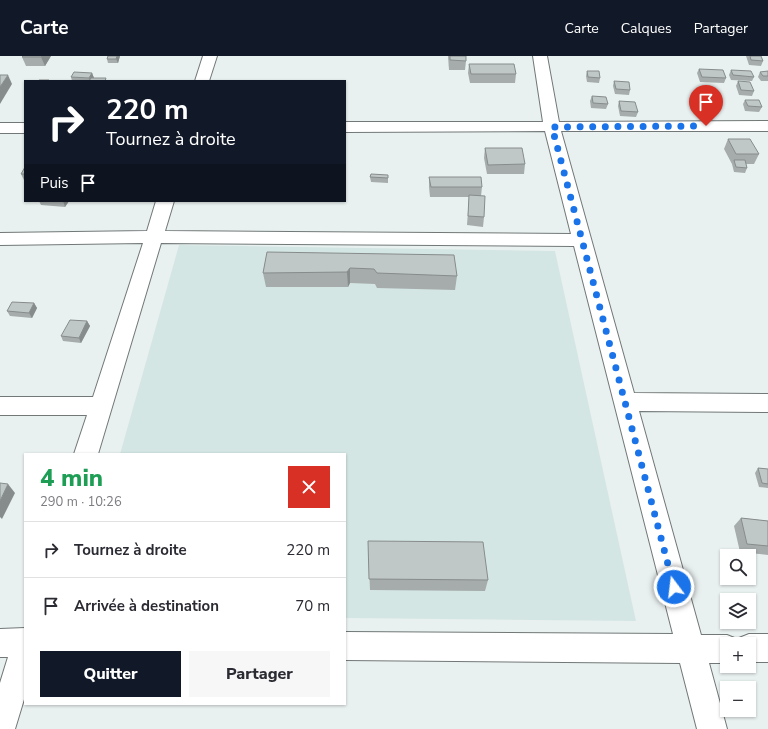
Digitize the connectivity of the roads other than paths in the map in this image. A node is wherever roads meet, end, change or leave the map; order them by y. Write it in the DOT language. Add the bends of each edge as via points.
graph roads {
  1 [pos="210,56"];
  2 [pos="540,56"];
  3 [pos="202,80"];
  4 [pos="768,126"];
  5 [pos="346,127"];
  6 [pos="552,127"];
  7 [pos="0,128"];
  8 [pos="24,128"];
  9 [pos="165,202"];
  10 [pos="153,237"];
  11 [pos="0,239"];
  12 [pos="582,240"];
  13 [pos="625,402"];
  14 [pos="768,403"];
  15 [pos="0,406"];
  16 [pos="101,406"];
  17 [pos="86,453"];
  18 [pos="24,642"];
  19 [pos="0,643"];
  20 [pos="346,646"];
  21 [pos="720,648"];
  22 [pos="756,648"];
  23 [pos="768,648"];
  24 [pos="690,649"];
  25 [pos="24,652"];
  26 [pos="0,729"];
  27 [pos="712,729"];
  1 -- 3 [label="street"];
  2 -- 6 [label="street"];
  4 -- 6 [label="street"];
  5 -- 6 [label="street"];
  6 -- 12 [label="street"];
  7 -- 8 [label="street"];
  9 -- 10 [label="street"];
  10 -- 11 [label="street"];
  10 -- 12 [label="street"];
  10 -- 16 [label="street"];
  12 -- 13 [label="street"];
  13 -- 14 [label="street"];
  13 -- 24 [label="street"];
  15 -- 16 [label="street"];
  16 -- 17 [label="street"];
  18 -- 19 [label="street"];
  20 -- 24 [label="street"];
  21 -- 24 [label="street"];
  22 -- 23 [label="street"];
  24 -- 27 [label="street"];
  25 -- 26 [label="street"];
}
